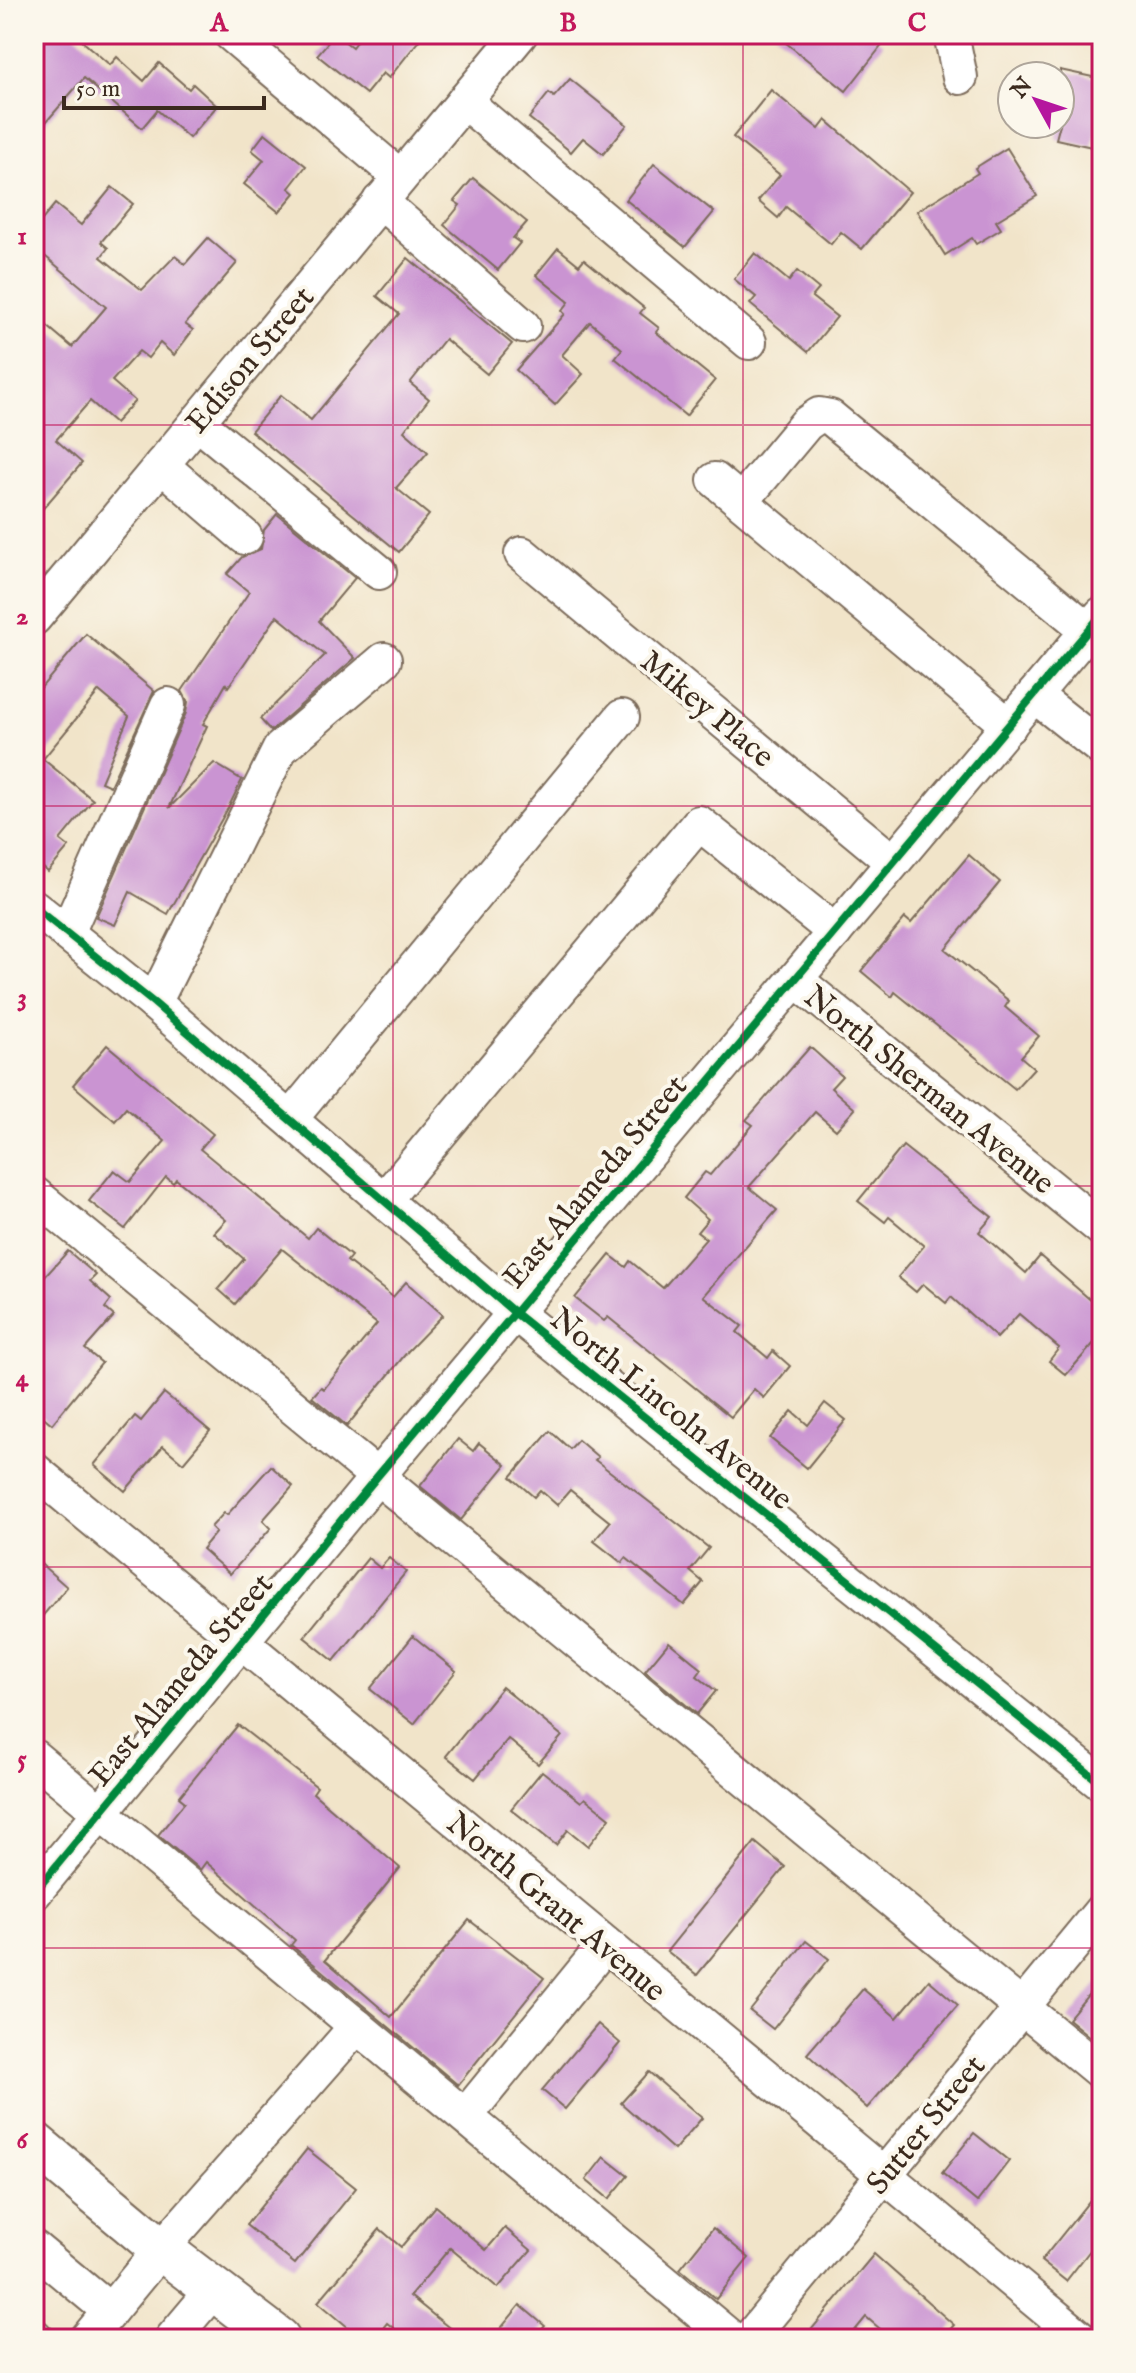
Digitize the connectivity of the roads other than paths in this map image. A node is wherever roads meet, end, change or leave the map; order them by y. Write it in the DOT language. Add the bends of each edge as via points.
graph roads {
  1 [pos="231,34"];
  2 [pos="520,34"];
  3 [pos="951,34"];
  4 [pos="960,77"];
  5 [pos="464,101"];
  6 [pos="390,189"];
  7 [pos="523,326"];
  8 [pos="749,342"];
  9 [pos="197,422"];
  10 [pos="161,465"];
  11 [pos="715,480"];
  12 [pos="755,485"];
  13 [pos="245,537"];
  14 [pos="522,554"];
  15 [pos="379,572"];
  16 [pos="34,618"];
  17 [pos="1095,622"];
  18 [pos="384,660"];
  19 [pos="1034,695"];
  20 [pos="168,705"];
  21 [pos="622,717"];
  22 [pos="1009,726"];
  23 [pos="1102,749"];
  24 [pos="893,862"];
  25 [pos="34,907"];
  26 [pos="835,932"];
  27 [pos="67,933"];
  28 [pos="796,980"];
  29 [pos="154,1003"];
  30 [pos="290,1119"];
  31 [pos="34,1194"];
  32 [pos="384,1200"];
  33 [pos="1102,1229"];
  34 [pos="515,1313"];
  35 [pos="34,1470"];
  36 [pos="376,1478"];
  37 [pos="241,1643"];
  38 [pos="34,1757"];
  39 [pos="1102,1784"];
  40 [pos="101,1812"];
  41 [pos="34,1893"];
  42 [pos="1102,1910"];
  43 [pos="605,1945"];
  44 [pos="1022,2007"];
  45 [pos="357,2026"];
  46 [pos="1102,2073"];
  47 [pos="476,2103"];
  48 [pos="34,2143"];
  49 [pos="883,2175"];
  50 [pos="34,2248"];
  51 [pos="161,2249"];
  52 [pos="215,2288"];
  53 [pos="110,2311"];
  54 [pos="87,2339"];
  55 [pos="172,2339"];
  56 [pos="279,2339"];
  57 [pos="732,2339"];
  58 [pos="749,2339"];
  59 [pos="1082,2339"];
  1 -- 6 [label="street"];
  2 -- 5 [label="street, Edison Street"];
  3 -- 4 [label="street"];
  5 -- 6 [label="street, Edison Street"];
  5 -- 8 [label="street"];
  6 -- 7 [label="street"];
  6 -- 9 [label="street, Edison Street"];
  9 -- 10 [label="street, Edison Street"];
  9 -- 15 [label="street"];
  10 -- 13 [label="street"];
  10 -- 16 [label="street, Edison Street"];
  11 -- 22 [label="street"];
  12 -- 17 [label="street" via="806,424 819,415 830,417"];
  14 -- 24 [label="street, Mikey Place"];
  17 -- 19 [label="street, East Alameda Street"];
  18 -- 29 [label="street" via="280,749"];
  19 -- 22 [label="street, East Alameda Street"];
  19 -- 23 [label="street"];
  20 -- 27 [label="street"];
  21 -- 30 [label="street"];
  22 -- 24 [label="street, East Alameda Street"];
  24 -- 26 [label="street, East Alameda Street"];
  25 -- 27 [label="street, North Lincoln Avenue"];
  26 -- 28 [label="street, East Alameda Street"];
  26 -- 32 [label="street" via="699,823"];
  27 -- 29 [label="street, North Lincoln Avenue"];
  28 -- 33 [label="street, North Sherman Avenue"];
  28 -- 34 [label="street, East Alameda Street"];
  29 -- 30 [label="street, North Lincoln Avenue"];
  30 -- 32 [label="street, North Lincoln Avenue"];
  31 -- 36 [label="street"];
  32 -- 34 [label="street, North Lincoln Avenue"];
  34 -- 36 [label="street, East Alameda Street"];
  34 -- 39 [label="street, North Lincoln Avenue"];
  35 -- 37 [label="street, North Grant Avenue"];
  36 -- 37 [label="street, East Alameda Street"];
  36 -- 44 [label="street"];
  37 -- 40 [label="street, East Alameda Street"];
  37 -- 43 [label="street, North Grant Avenue"];
  38 -- 40 [label="street"];
  40 -- 41 [label="street, East Alameda Street"];
  40 -- 45 [label="street"];
  42 -- 44 [label="street, Sutter Street"];
  43 -- 47 [label="street"];
  43 -- 49 [label="street, North Grant Avenue"];
  44 -- 46 [label="street"];
  44 -- 49 [label="street, Sutter Street"];
  45 -- 51 [label="street"];
  45 -- 57 [label="street"];
  48 -- 51 [label="main road"];
  49 -- 58 [label="street, Sutter Street"];
  49 -- 59 [label="street, North Grant Avenue"];
  50 -- 53 [label="street"];
  51 -- 52 [label="main road"];
  51 -- 53 [label="street"];
  52 -- 55 [label="street"];
  52 -- 56 [label="main road"];
  53 -- 54 [label="street"];
}
